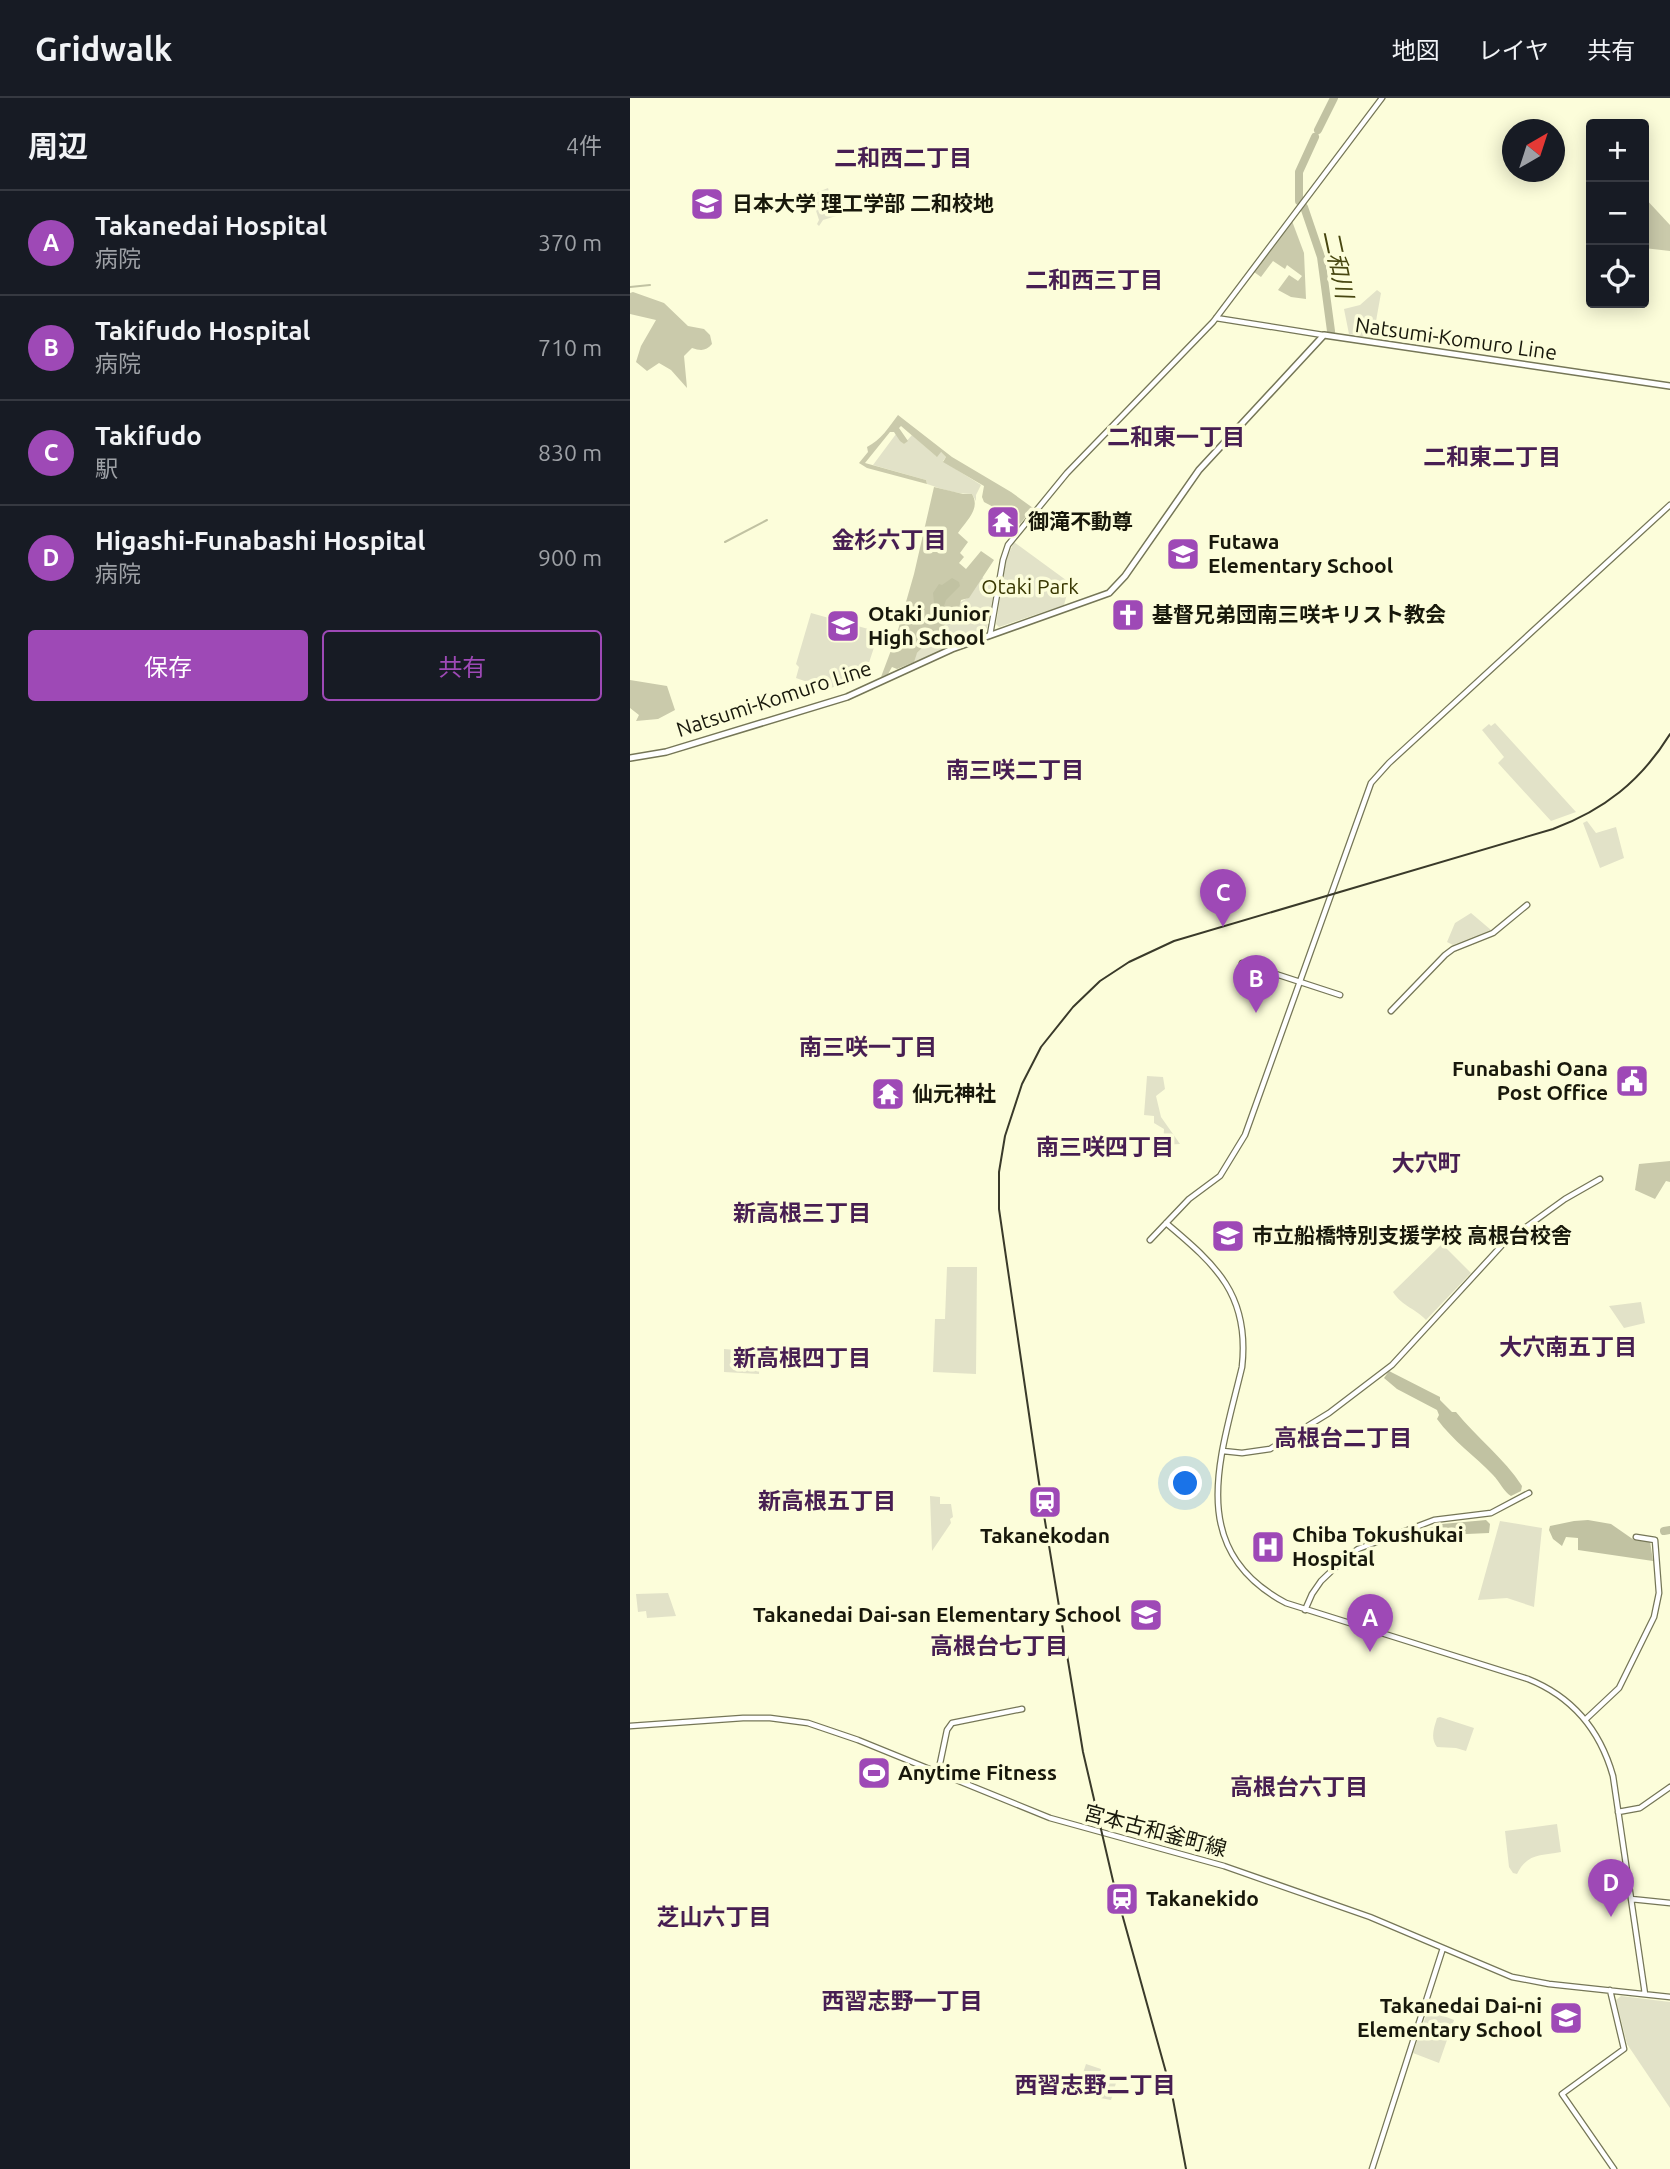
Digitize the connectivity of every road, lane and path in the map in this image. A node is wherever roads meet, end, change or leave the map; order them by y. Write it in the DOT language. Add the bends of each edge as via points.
graph roads {
  1 [pos="1382,98"];
  2 [pos="1216,318"];
  3 [pos="1324,335"];
  4 [pos="1670,386"];
  5 [pos="1670,505"];
  6 [pos="990,635"];
  7 [pos="630,758"];
  8 [pos="1527,905"];
  9 [pos="1242,963"];
  10 [pos="1300,982"];
  11 [pos="1340,995"];
  12 [pos="1391,1011"];
  13 [pos="1600,1179"];
  14 [pos="1166,1223"];
  15 [pos="1150,1240"];
  16 [pos="1223,1451"];
  17 [pos="1529,1493"];
  18 [pos="1636,1537"];
  19 [pos="1305,1610"];
  20 [pos="1022,1709"];
  21 [pos="1586,1719"];
  22 [pos="630,1726"];
  23 [pos="937,1773"];
  24 [pos="1670,1787"];
  25 [pos="1618,1812"];
  26 [pos="1631,1899"];
  27 [pos="1670,1903"];
  28 [pos="1443,1948"];
  29 [pos="1611,1990"];
  30 [pos="1645,1994"];
  31 [pos="1670,1997"];
  32 [pos="1372,2169"];
  33 [pos="1614,2169"];
  1 -- 2 [label="street"];
  2 -- 3 [label="street"];
  2 -- 6 [label="street" via="1067,473 1008,545"];
  3 -- 4 [label="main road, Natsumi-Komuro Line"];
  3 -- 6 [label="main road, Natsumi-Komuro Line" via="1199,470 1114,589"];
  5 -- 10 [label="street" via="1377,774 1366,792"];
  6 -- 7 [label="main road, Natsumi-Komuro Line" via="847,697 658,754"];
  8 -- 12 [label="street" via="1493,933 1445,955"];
  9 -- 10 [label="street"];
  10 -- 11 [label="street"];
  10 -- 14 [label="street" via="1238,1149 1217,1180 1196,1193"];
  13 -- 16 [label="street" via="1504,1243 1392,1365 1329,1413 1270,1449"];
  14 -- 15 [label="street"];
  14 -- 16 [label="street" via="1212,1264 1240,1317 1242,1367"];
  16 -- 19 [label="street" via="1217,1508 1230,1550 1259,1585"];
  17 -- 19 [label="street" via="1491,1513 1434,1520 1358,1549 1318,1584"];
  18 -- 21 [label="street" via="1655,1540 1656,1611 1619,1688"];
  19 -- 21 [label="street" via="1528,1679 1557,1693"];
  20 -- 23 [label="street" via="949,1726"];
  21 -- 25 [label="street" via="1606,1753"];
  22 -- 23 [label="street, 宮本古和釜町線" via="743,1718 802,1721"];
  23 -- 28 [label="street, 宮本古和釜町線" via="1050,1818 1257,1877"];
  24 -- 25 [label="street" via="1640,1808"];
  25 -- 26 [label="street"];
  26 -- 27 [label="street"];
  26 -- 30 [label="street"];
  28 -- 29 [label="street, 宮本古和釜町線" via="1512,1978"];
  28 -- 32 [label="street"];
  29 -- 30 [label="street, 宮本古和釜町線"];
  29 -- 33 [label="street" via="1624,2049 1562,2094"];
  30 -- 31 [label="street, 宮本古和釜町線"];
}
